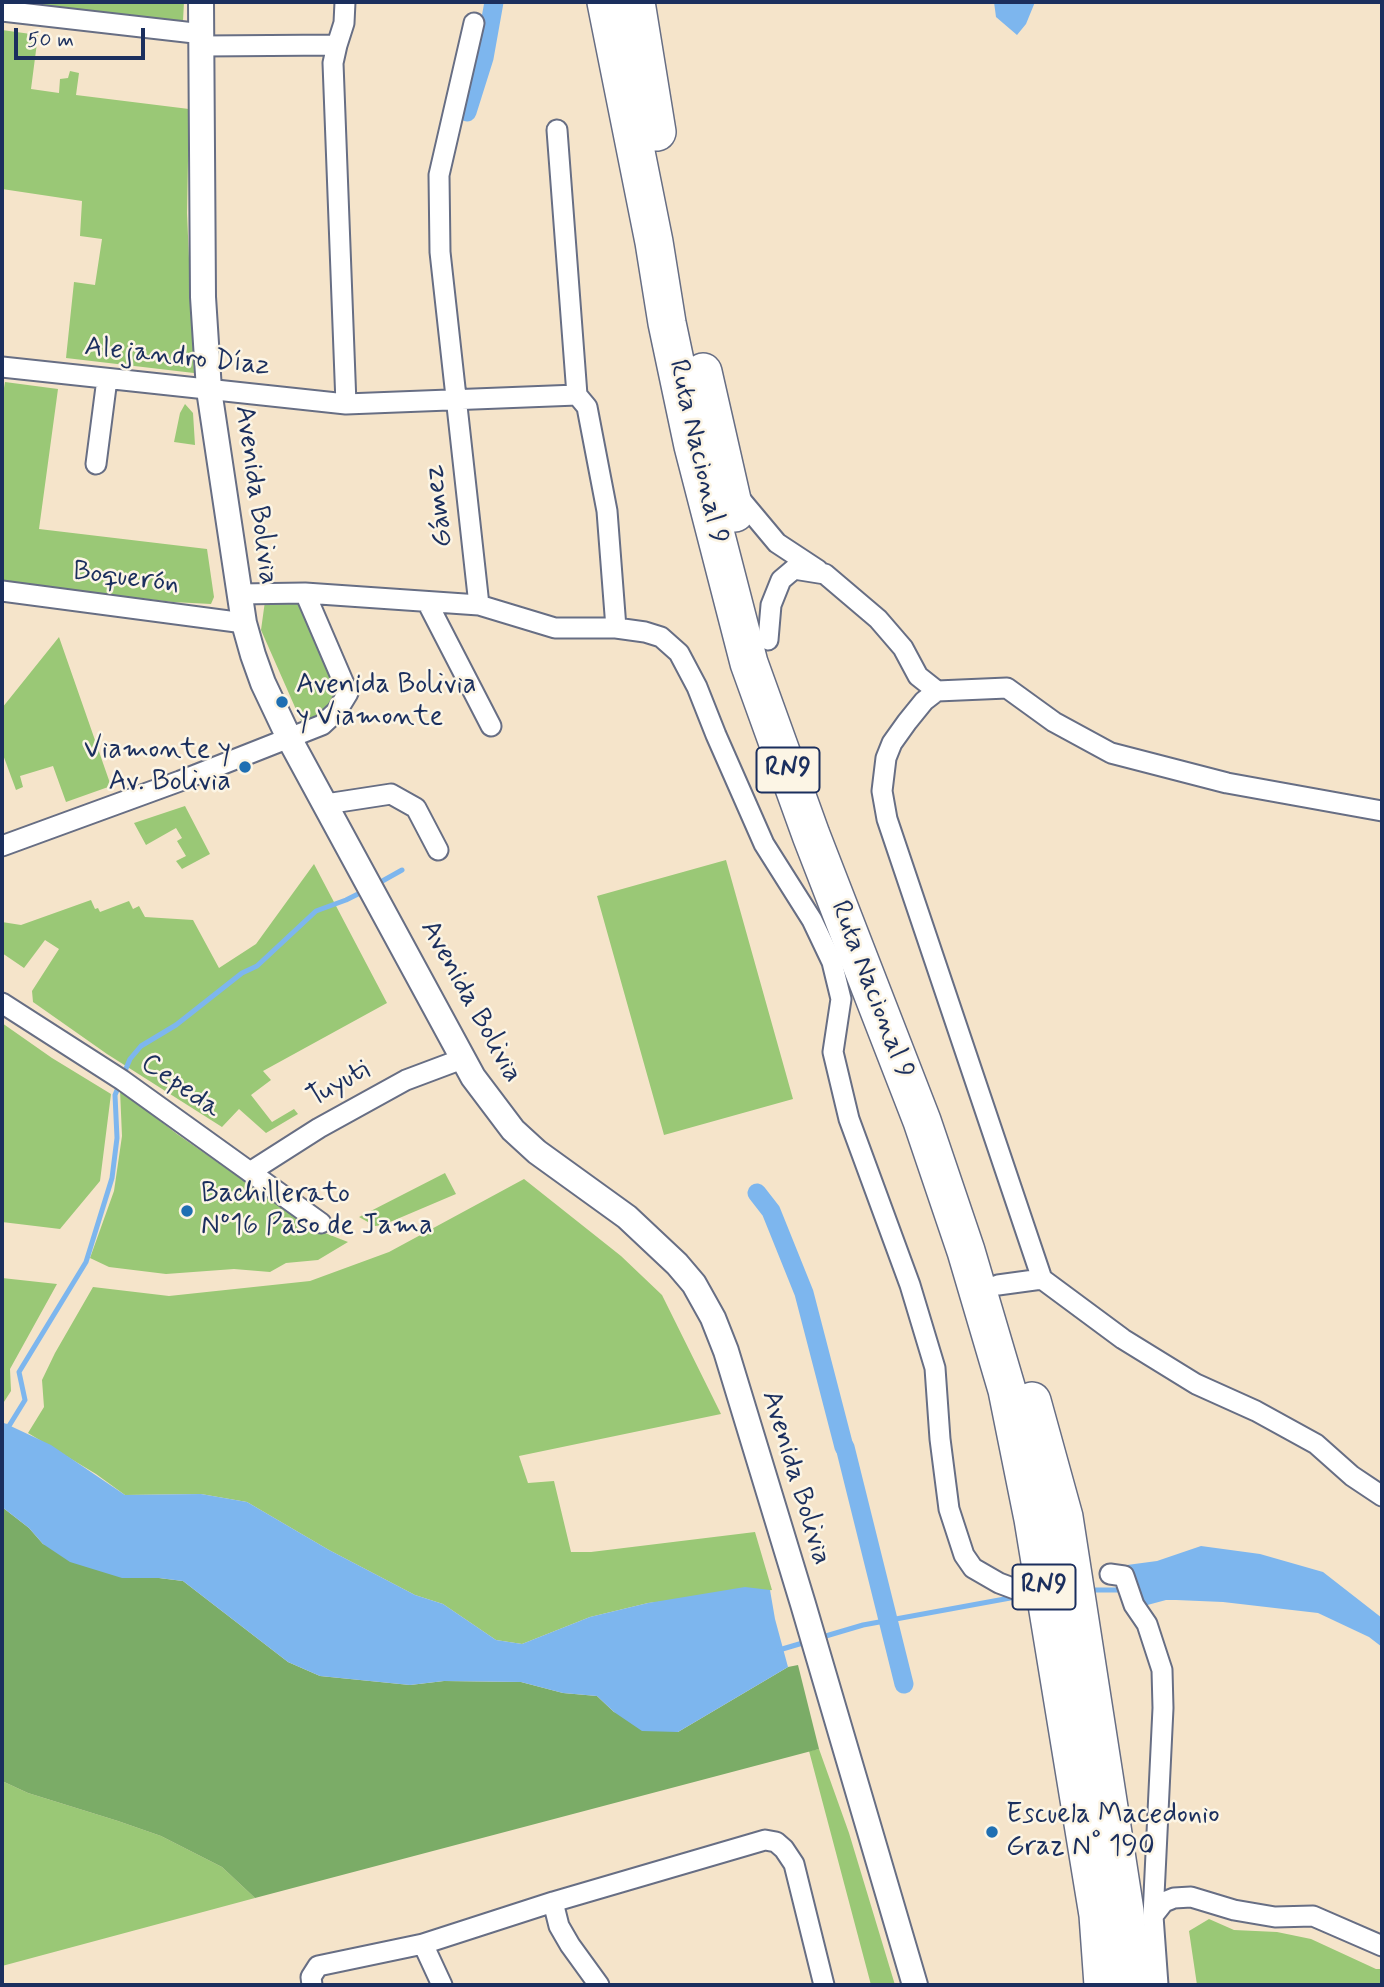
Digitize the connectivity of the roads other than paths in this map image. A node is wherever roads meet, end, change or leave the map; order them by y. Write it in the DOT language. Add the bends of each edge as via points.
graph roads {
  1 [pos="201,2"];
  2 [pos="345,2"];
  3 [pos="606,2"];
  4 [pos="636,2"];
  5 [pos="2,11"];
  6 [pos="474,23"];
  7 [pos="203,40"];
  8 [pos="337,45"];
  9 [pos="557,130"];
  10 [pos="2,367"];
  11 [pos="107,379"];
  12 [pos="209,390"];
  13 [pos="577,395"];
  14 [pos="456,401"];
  15 [pos="346,404"];
  16 [pos="96,464"];
  17 [pos="729,485"];
  18 [pos="825,574"];
  19 [pos="2,591"];
  20 [pos="305,593"];
  21 [pos="239,594"];
  22 [pos="427,602"];
  23 [pos="479,604"];
  24 [pos="244,623"];
  25 [pos="616,628"];
  26 [pos="768,640"];
  27 [pos="937,691"];
  28 [pos="491,726"];
  29 [pos="290,740"];
  30 [pos="326,804"];
  31 [pos="1382,811"];
  32 [pos="2,846"];
  33 [pos="438,850"];
  34 [pos="2,1003"];
  35 [pos="462,1059"];
  36 [pos="250,1172"];
  37 [pos="321,1223"];
  38 [pos="1042,1279"];
  39 [pos="998,1285"];
  40 [pos="1382,1496"];
  41 [pos="1049,1518"];
  42 [pos="1110,1574"];
  43 [pos="1015,1589"];
  44 [pos="1069,1653"];
  45 [pos="553,1902"];
  46 [pos="1153,1916"];
  47 [pos="423,1944"];
  48 [pos="1382,1946"];
  49 [pos="312,1985"];
  50 [pos="442,1985"];
  51 [pos="599,1985"];
  52 [pos="824,1985"];
  53 [pos="915,1985"];
  54 [pos="1103,1985"];
  55 [pos="1132,1985"];
  56 [pos="1158,1985"];
  1 -- 7 [label="street, Avenida Bolivia"];
  2 -- 8 [label="street"];
  3 -- 41 [label="highway, Ruta Nacional 9 / RN9" via="693,446 749,663 922,1121"];
  4 -- 17 [label="highway, Ruta Nacional 9 / RN9" via="691,313"];
  5 -- 7 [label="street"];
  6 -- 14 [label="street, Gámez" via="439,175 440,252"];
  7 -- 8 [label="street"];
  7 -- 12 [label="street, Avenida Bolivia" via="203,297"];
  8 -- 15 [label="street" via="333,63"];
  9 -- 13 [label="street"];
  10 -- 11 [label="street, Alejandro Díaz"];
  11 -- 12 [label="street, Alejandro Díaz"];
  11 -- 16 [label="street"];
  12 -- 15 [label="street, Alejandro Díaz"];
  12 -- 21 [label="street, Avenida Bolivia"];
  13 -- 14 [label="street, Alejandro Díaz"];
  13 -- 25 [label="street" via="587,407 607,511"];
  14 -- 15 [label="street, Alejandro Díaz"];
  14 -- 23 [label="street, Gámez"];
  17 -- 18 [label="street" via="777,543"];
  17 -- 26 [label="highway, Ruta Nacional 9 / RN9"];
  18 -- 26 [label="street" via="794,569 781,580 771,605"];
  18 -- 27 [label="street" via="878,619 903,648 918,676"];
  19 -- 24 [label="street, Boquerón"];
  20 -- 21 [label="street"];
  20 -- 22 [label="street"];
  20 -- 29 [label="street" via="348,694 322,725"];
  21 -- 24 [label="street, Avenida Bolivia"];
  22 -- 23 [label="street"];
  22 -- 28 [label="street"];
  23 -- 25 [label="street" via="555,628"];
  24 -- 29 [label="street, Avenida Bolivia" via="263,683"];
  25 -- 43 [label="street" via="661,638 680,653 764,844 813,919 832,962 841,999 833,1052 849,1119 935,1368 949,1509 973,1568"];
  26 -- 39 [label="highway, Ruta Nacional 9 / RN9"];
  27 -- 31 [label="street" via="1007,688 1054,722 1111,754 1227,783"];
  27 -- 38 [label="street" via="907,722 886,758 882,791 887,819"];
  29 -- 30 [label="street, Avenida Bolivia"];
  29 -- 32 [label="street"];
  30 -- 33 [label="street" via="391,794 416,808"];
  30 -- 35 [label="street, Avenida Bolivia"];
  34 -- 36 [label="street, Cepeda" via="122,1080"];
  35 -- 36 [label="street, Tuyuti" via="406,1080"];
  35 -- 53 [label="street, Avenida Bolivia" via="513,1130 627,1217 677,1264 713,1318"];
  36 -- 37 [label="street, Cepeda"];
  38 -- 39 [label="street"];
  38 -- 40 [label="street" via="1175,1371 1316,1444"];
  39 -- 41 [label="highway, Ruta Nacional 9 / RN9"];
  41 -- 44 [label="highway, Ruta Nacional 9 / RN9"];
  42 -- 46 [label="street" via="1124,1576 1162,1670"];
  44 -- 54 [label="highway, Ruta Nacional 9 / RN9"];
  44 -- 55 [label="highway, Ruta Nacional 9 / RN9" via="1125,1911"];
  45 -- 47 [label="street"];
  45 -- 51 [label="street" via="559,1926"];
  45 -- 52 [label="street" via="753,1842 776,1842 794,1864"];
  46 -- 48 [label="street" via="1164,1902 1191,1897 1275,1917 1313,1916"];
  46 -- 56 [label="street"];
  47 -- 49 [label="street" via="318,1966"];
  47 -- 50 [label="street"];
}
